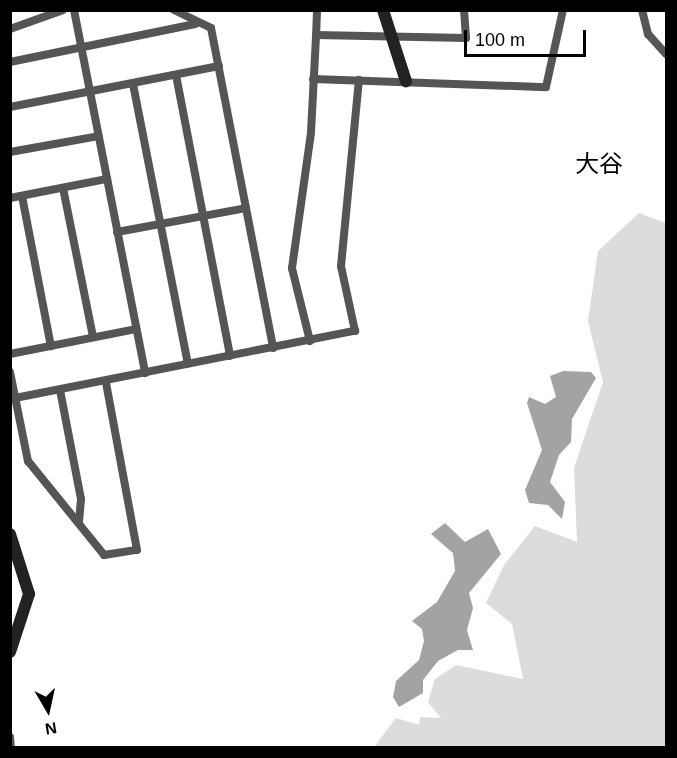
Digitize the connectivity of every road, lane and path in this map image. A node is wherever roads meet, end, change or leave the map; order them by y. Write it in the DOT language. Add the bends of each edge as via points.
graph roads {
  1 [pos="63,10"];
  2 [pos="74,10"];
  3 [pos="174,10"];
  4 [pos="317,10"];
  5 [pos="383,10"];
  6 [pos="464,10"];
  7 [pos="563,10"];
  8 [pos="642,10"];
  9 [pos="195,24"];
  10 [pos="10,29"];
  11 [pos="316,35"];
  12 [pos="394,37"];
  13 [pos="81,48"];
  14 [pos="666,54"];
  15 [pos="10,62"];
  16 [pos="219,66"];
  17 [pos="176,75"];
  18 [pos="313,79"];
  19 [pos="359,80"];
  20 [pos="406,81"];
  21 [pos="133,84"];
  22 [pos="90,92"];
  23 [pos="10,107"];
  24 [pos="99,136"];
  25 [pos="10,152"];
  26 [pos="107,179"];
  27 [pos="63,188"];
  28 [pos="22,196"];
  29 [pos="10,198"];
  30 [pos="246,208"];
  31 [pos="204,217"];
  32 [pos="161,224"];
  33 [pos="117,232"];
  34 [pos="136,329"];
  35 [pos="93,337"];
  36 [pos="310,341"];
  37 [pos="51,346"];
  38 [pos="273,348"];
  39 [pos="10,354"];
  40 [pos="230,357"];
  41 [pos="188,364"];
  42 [pos="10,372"];
  43 [pos="145,373"];
  44 [pos="106,382"];
  45 [pos="60,390"];
  46 [pos="13,399"];
  47 [pos="79,522"];
  48 [pos="10,534"];
  49 [pos="14,624"];
  50 [pos="10,652"];
  51 [pos="10,737"];
  52 [pos="12,747"];
  1 -- 10 [label="street"];
  2 -- 13 [label="street"];
  3 -- 9 [label="street"];
  4 -- 11 [label="street"];
  5 -- 12 [label="street"];
  6 -- 12 [label="street" via="466,38"];
  7 -- 20 [label="street" via="546,87"];
  8 -- 14 [label="street" via="648,34"];
  9 -- 13 [label="street"];
  9 -- 16 [label="street" via="211,28"];
  11 -- 12 [label="street"];
  11 -- 18 [label="street"];
  12 -- 20 [label="street"];
  13 -- 15 [label="street"];
  13 -- 22 [label="street"];
  16 -- 17 [label="street"];
  16 -- 30 [label="street"];
  17 -- 21 [label="street"];
  17 -- 31 [label="street"];
  18 -- 19 [label="street"];
  18 -- 36 [label="street" via="292,268"];
  19 -- 20 [label="street"];
  19 -- 36 [label="street" via="341,266 355,331"];
  21 -- 22 [label="street"];
  21 -- 32 [label="street"];
  22 -- 23 [label="street"];
  22 -- 24 [label="street"];
  24 -- 25 [label="street"];
  24 -- 26 [label="street"];
  26 -- 27 [label="street"];
  26 -- 33 [label="street"];
  27 -- 28 [label="street"];
  27 -- 35 [label="street"];
  28 -- 29 [label="street"];
  28 -- 37 [label="street"];
  30 -- 31 [label="street"];
  30 -- 38 [label="street"];
  31 -- 32 [label="street"];
  31 -- 40 [label="street"];
  32 -- 33 [label="street"];
  32 -- 41 [label="street"];
  33 -- 34 [label="street"];
  34 -- 35 [label="street"];
  34 -- 43 [label="street"];
  35 -- 37 [label="street"];
  36 -- 38 [label="street"];
  37 -- 39 [label="street"];
  38 -- 40 [label="street"];
  40 -- 41 [label="street"];
  41 -- 43 [label="street"];
  42 -- 46 [label="street"];
  43 -- 44 [label="street"];
  44 -- 45 [label="street"];
  44 -- 47 [label="street" via="137,550 104,555"];
  45 -- 46 [label="street"];
  45 -- 47 [label="street" via="81,499"];
  46 -- 47 [label="street" via="28,461"];
  48 -- 49 [label="street" via="29,594"];
  49 -- 50 [label="street"];
  51 -- 52 [label="street"];
}
